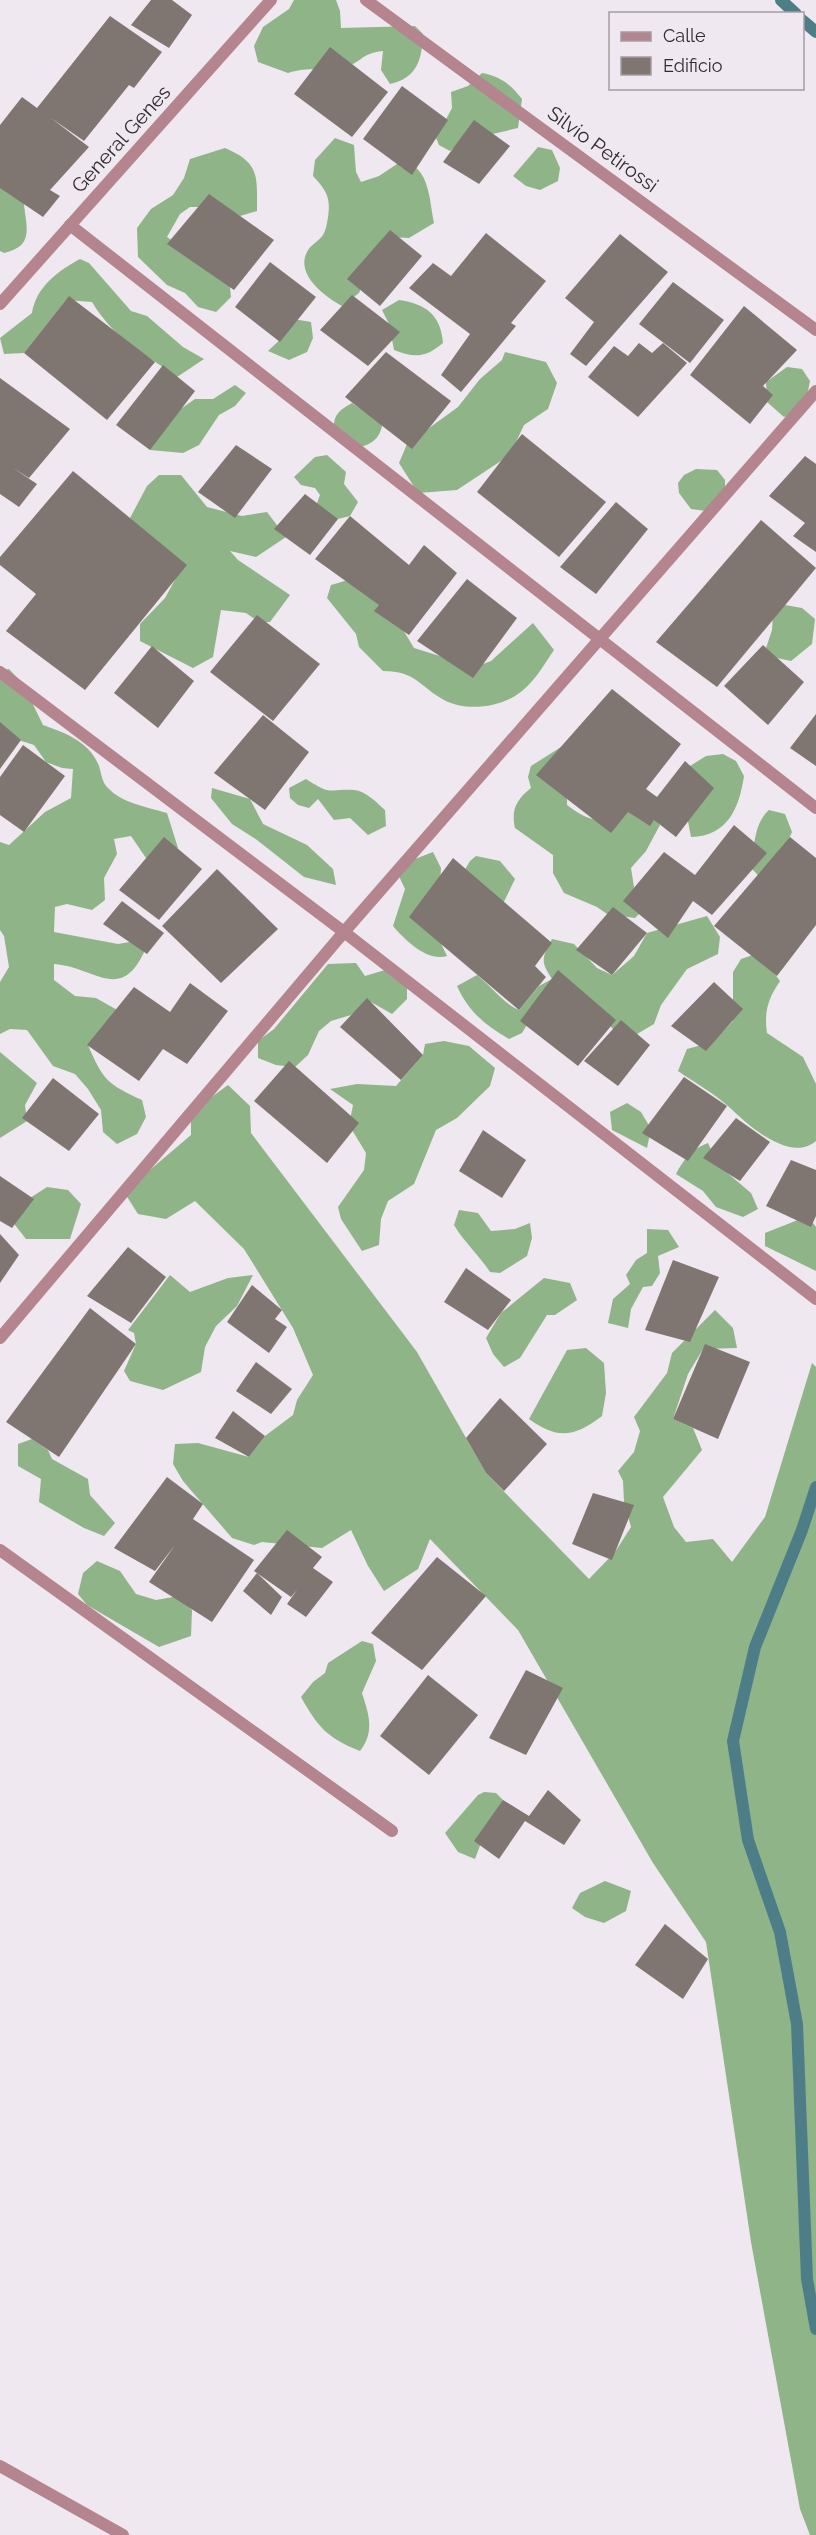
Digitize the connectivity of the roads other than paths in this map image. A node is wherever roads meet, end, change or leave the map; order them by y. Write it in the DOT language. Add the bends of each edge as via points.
graph roads {
  1 [pos="271,0"];
  2 [pos="366,0"];
  3 [pos="70,225"];
  4 [pos="0,304"];
  5 [pos="816,330"];
  6 [pos="816,392"];
  7 [pos="600,641"];
  8 [pos="0,672"];
  9 [pos="816,808"];
  10 [pos="345,932"];
  11 [pos="816,1299"];
  12 [pos="0,1338"];
  13 [pos="0,1550"];
  14 [pos="392,1831"];
  15 [pos="0,2466"];
  16 [pos="123,2535"];
  1 -- 3 [label="street, General Genes"];
  2 -- 5 [label="street, Silvio Petirossi"];
  3 -- 4 [label="street, General Genes"];
  3 -- 7 [label="street"];
  6 -- 7 [label="street"];
  7 -- 9 [label="street"];
  7 -- 10 [label="street"];
  8 -- 10 [label="street"];
  10 -- 11 [label="street"];
  10 -- 12 [label="street"];
  13 -- 14 [label="street"];
  15 -- 16 [label="street"];
}
